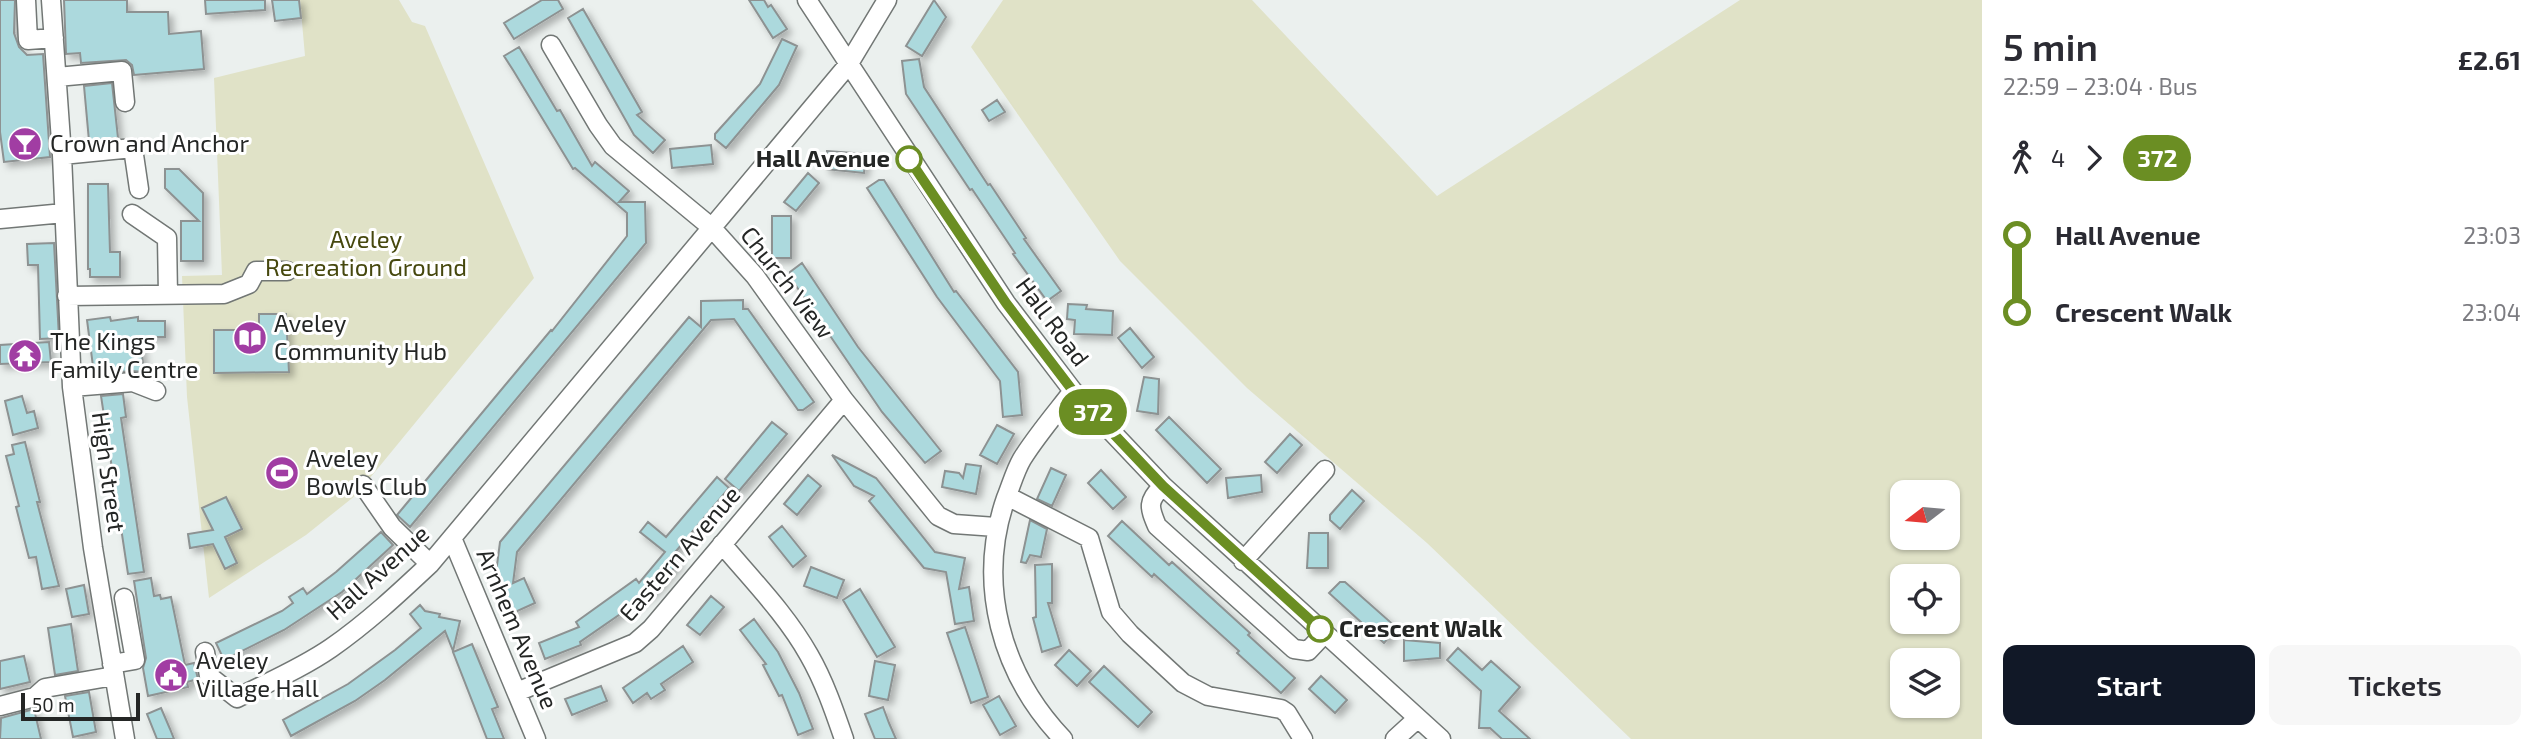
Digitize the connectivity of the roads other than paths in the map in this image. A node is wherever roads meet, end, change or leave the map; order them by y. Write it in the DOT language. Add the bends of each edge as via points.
graph roads {
  1 [pos="26,0"];
  2 [pos="51,0"];
  3 [pos="807,0"];
  4 [pos="887,0"];
  5 [pos="54,38"];
  6 [pos="551,45"];
  7 [pos="848,65"];
  8 [pos="57,77"];
  9 [pos="125,102"];
  10 [pos="62,155"];
  11 [pos="139,189"];
  12 [pos="64,213"];
  13 [pos="132,214"];
  14 [pos="0,219"];
  15 [pos="711,227"];
  16 [pos="287,271"];
  17 [pos="167,295"];
  18 [pos="67,296"];
  19 [pos="72,387"];
  20 [pos="156,391"];
  21 [pos="1073,391"];
  22 [pos="844,400"];
  23 [pos="1325,470"];
  24 [pos="363,485"];
  25 [pos="1163,486"];
  26 [pos="1007,496"];
  27 [pos="996,527"];
  28 [pos="452,538"];
  29 [pos="722,544"];
  30 [pos="1243,561"];
  31 [pos="430,564"];
  32 [pos="124,598"];
  33 [pos="1325,633"];
  34 [pos="205,652"];
  35 [pos="113,670"];
  36 [pos="517,692"];
  37 [pos="0,706"];
  38 [pos="1418,719"];
  39 [pos="125,739"];
  40 [pos="536,739"];
  41 [pos="844,739"];
  42 [pos="1063,739"];
  43 [pos="1303,739"];
  44 [pos="1395,739"];
  45 [pos="1441,739"];
  1 -- 5 [label="street" via="28,40"];
  2 -- 5 [label="street, High Street"];
  3 -- 7 [label="street, Hall Road"];
  4 -- 7 [label="street, Hall Avenue"];
  5 -- 8 [label="street, High Street"];
  6 -- 15 [label="street, Church View" via="613,146"];
  7 -- 15 [label="street, Hall Avenue"];
  7 -- 21 [label="street, Hall Road" via="1006,303"];
  8 -- 9 [label="street" via="122,71"];
  8 -- 10 [label="street, High Street"];
  10 -- 11 [label="street" via="133,148"];
  10 -- 12 [label="street, High Street"];
  12 -- 14 [label="street"];
  12 -- 18 [label="street, High Street"];
  13 -- 17 [label="street" via="167,238"];
  15 -- 22 [label="street, Church View" via="763,286"];
  15 -- 28 [label="street, Hall Avenue"];
  16 -- 17 [label="street" via="256,271 249,284 224,294"];
  17 -- 18 [label="street"];
  18 -- 19 [label="street, High Street"];
  19 -- 20 [label="street" via="133,382"];
  19 -- 35 [label="street, High Street"];
  21 -- 25 [label="street, Hall Road"];
  21 -- 26 [label="street" via="1021,461"];
  22 -- 27 [label="street, Church View" via="938,516 954,524"];
  22 -- 29 [label="street, Eastern Avenue"];
  23 -- 30 [label="street"];
  24 -- 31 [label="street" via="393,527"];
  25 -- 30 [label="street, Hall Road"];
  25 -- 33 [label="street" via="1150,505 1157,526 1294,649 1308,651"];
  26 -- 27 [label="street"];
  26 -- 43 [label="street" via="1089,538 1111,611 1183,683 1208,696 1281,709"];
  27 -- 42 [label="street" via="993,581 1007,653 1024,688"];
  28 -- 31 [label="street, Hall Avenue"];
  28 -- 36 [label="street, Arnhem Avenue"];
  29 -- 36 [label="street, Eastern Avenue" via="635,643"];
  29 -- 41 [label="street" via="807,652"];
  30 -- 33 [label="street, Hall Road"];
  31 -- 34 [label="street, Hall Avenue" via="383,609 331,648 237,698 209,676"];
  32 -- 35 [label="street" via="135,660"];
  33 -- 38 [label="street, Hall Road"];
  35 -- 37 [label="street"];
  35 -- 39 [label="street, High Street"];
  36 -- 40 [label="street, Arnhem Avenue"];
  38 -- 44 [label="street"];
  38 -- 45 [label="street, Hall Road"];
}
